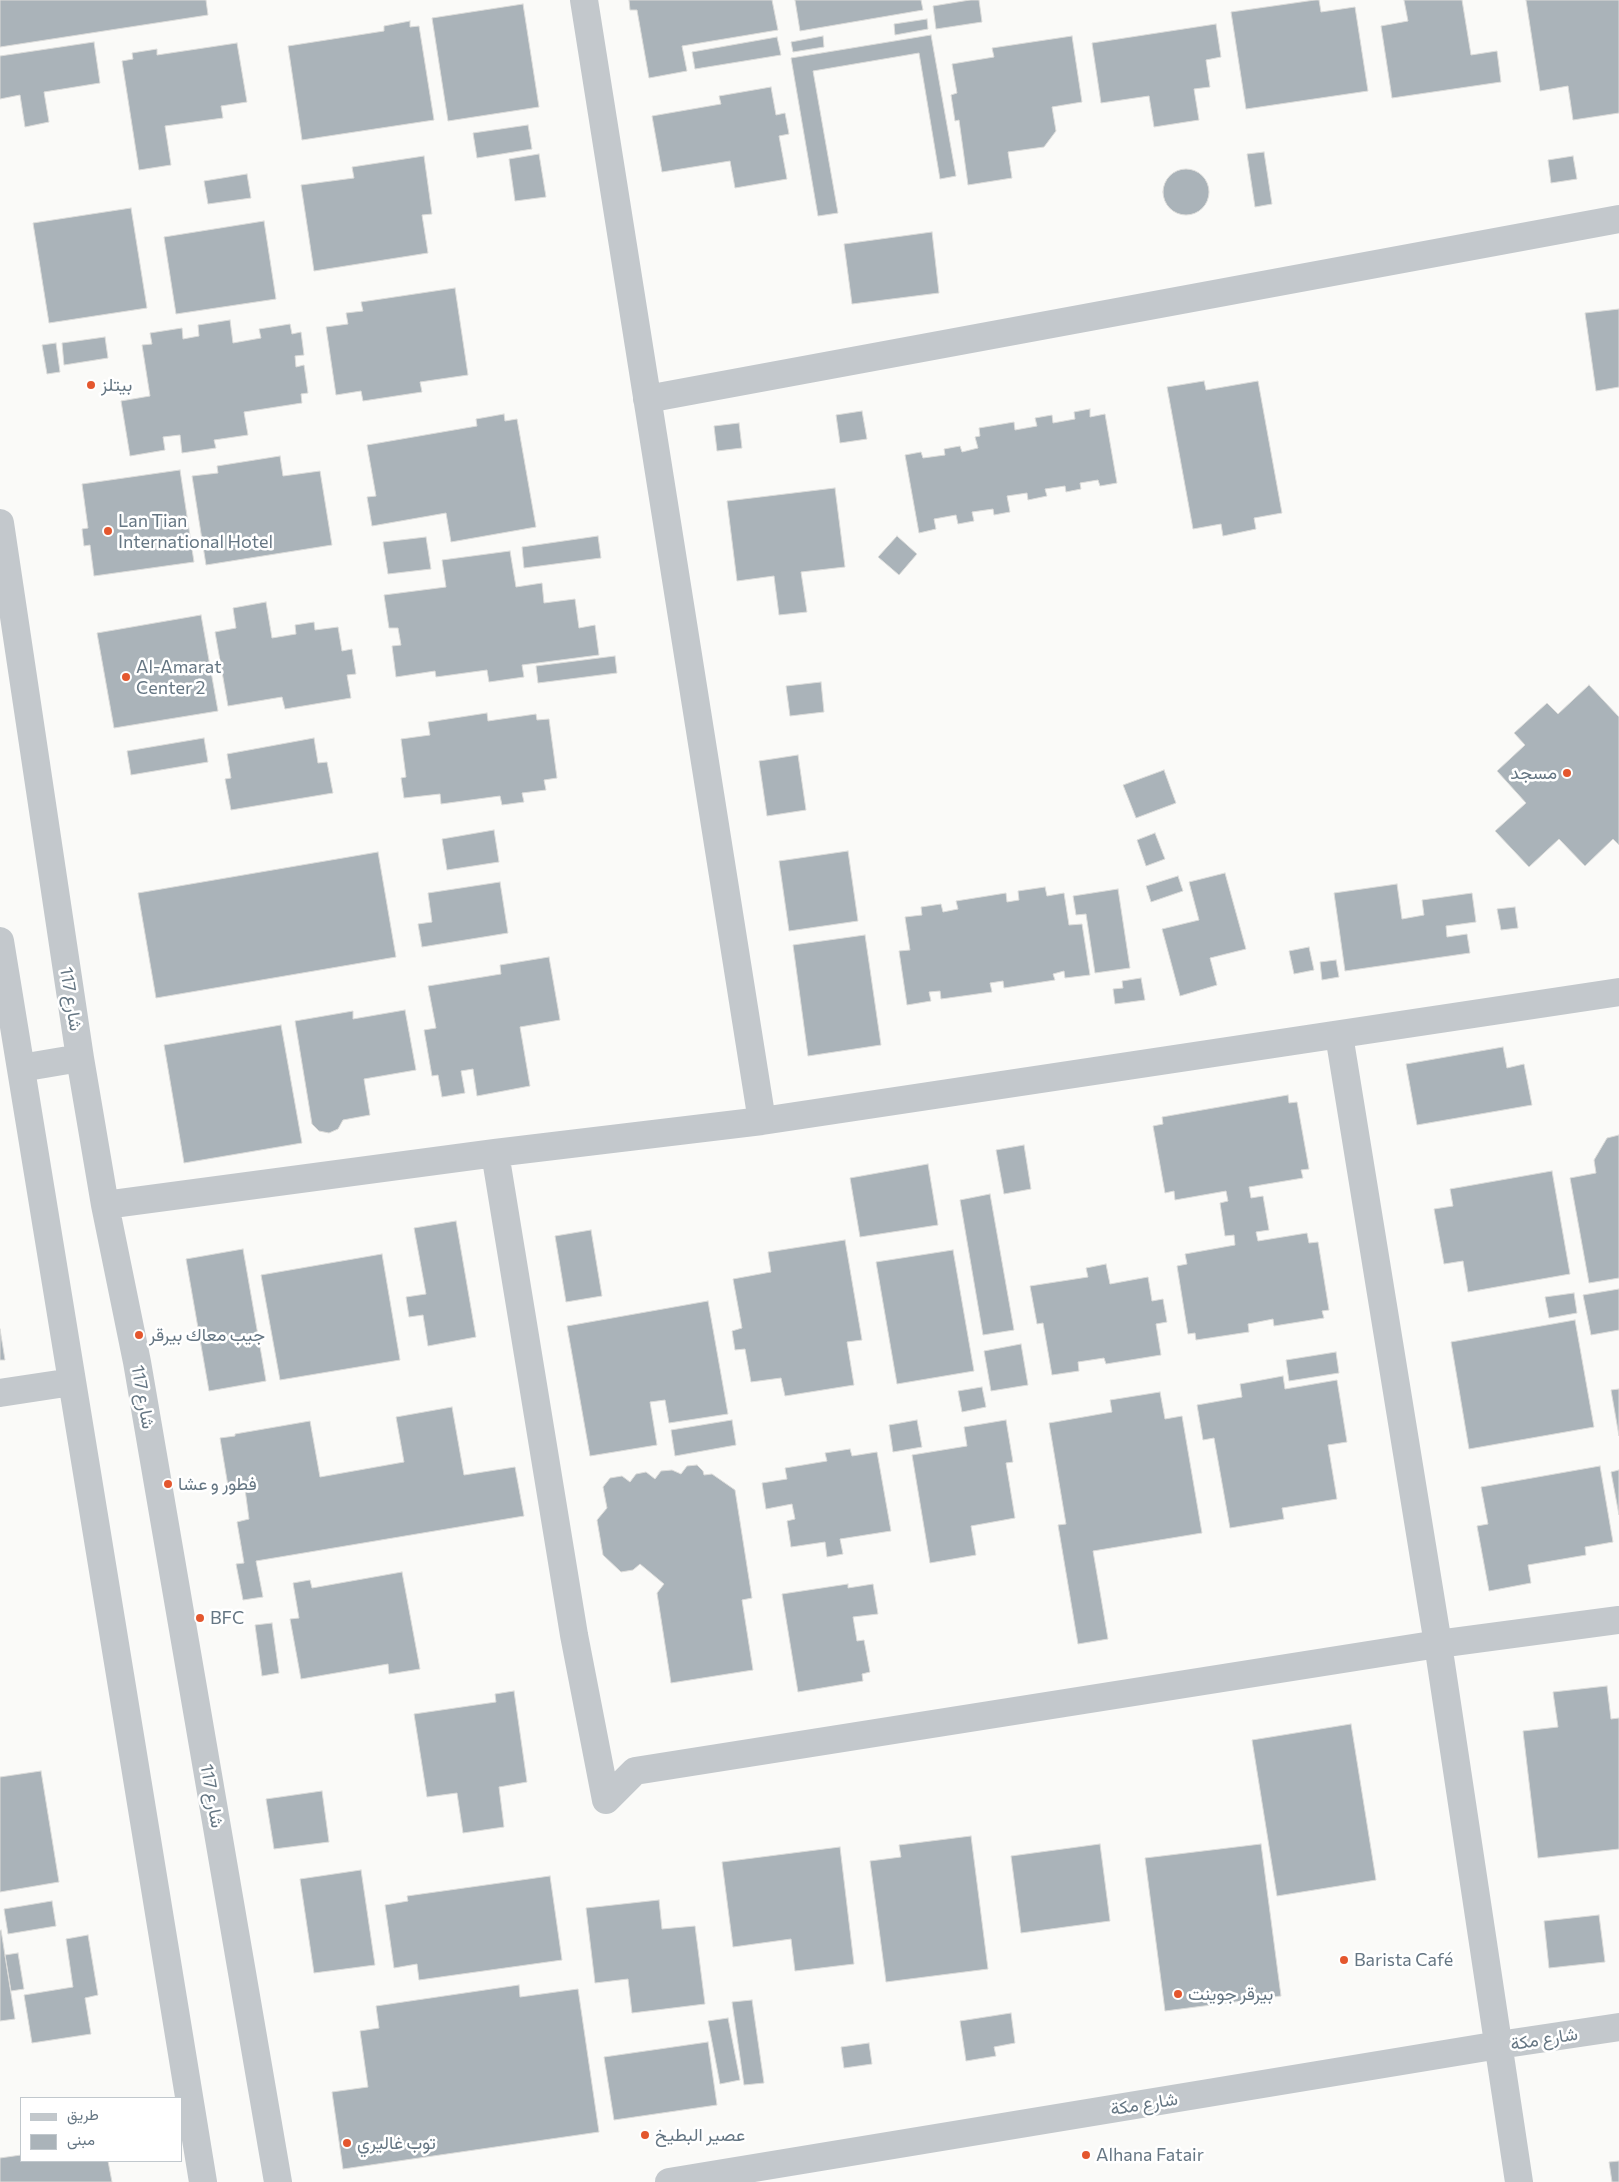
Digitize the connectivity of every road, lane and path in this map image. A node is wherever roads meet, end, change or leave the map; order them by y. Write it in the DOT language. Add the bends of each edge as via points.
graph roads {
  1 [pos="584,0"];
  2 [pos="1619,219"];
  3 [pos="647,398"];
  4 [pos="0,523"];
  5 [pos="0,941"];
  6 [pos="1619,992"];
  7 [pos="1339,1035"];
  8 [pos="80,1058"];
  9 [pos="21,1068"];
  10 [pos="762,1121"];
  11 [pos="495,1153"];
  12 [pos="104,1205"];
  13 [pos="72,1382"];
  14 [pos="0,1393"];
  15 [pos="1619,1620"];
  16 [pos="1438,1644"];
  17 [pos="1619,2027"];
  18 [pos="1499,2045"];
  19 [pos="203,2182"];
  20 [pos="278,2182"];
  21 [pos="669,2182"];
  22 [pos="1519,2182"];
  1 -- 3 [label="street"];
  2 -- 3 [label="street"];
  3 -- 10 [label="street"];
  4 -- 8 [label="street, شارع 117"];
  5 -- 9 [label="street"];
  6 -- 7 [label="street"];
  7 -- 10 [label="street"];
  7 -- 16 [label="street"];
  8 -- 9 [label="street"];
  8 -- 12 [label="street, شارع 117"];
  9 -- 13 [label="street"];
  10 -- 11 [label="street"];
  11 -- 12 [label="street"];
  11 -- 16 [label="street" via="574,1635 606,1800 635,1771"];
  12 -- 20 [label="street, شارع 117" via="137,1362"];
  13 -- 14 [label="street"];
  13 -- 19 [label="street"];
  15 -- 16 [label="street"];
  16 -- 18 [label="street"];
  17 -- 18 [label="street, شارع مكة"];
  18 -- 21 [label="street, شارع مكة"];
  18 -- 22 [label="street"];
}
